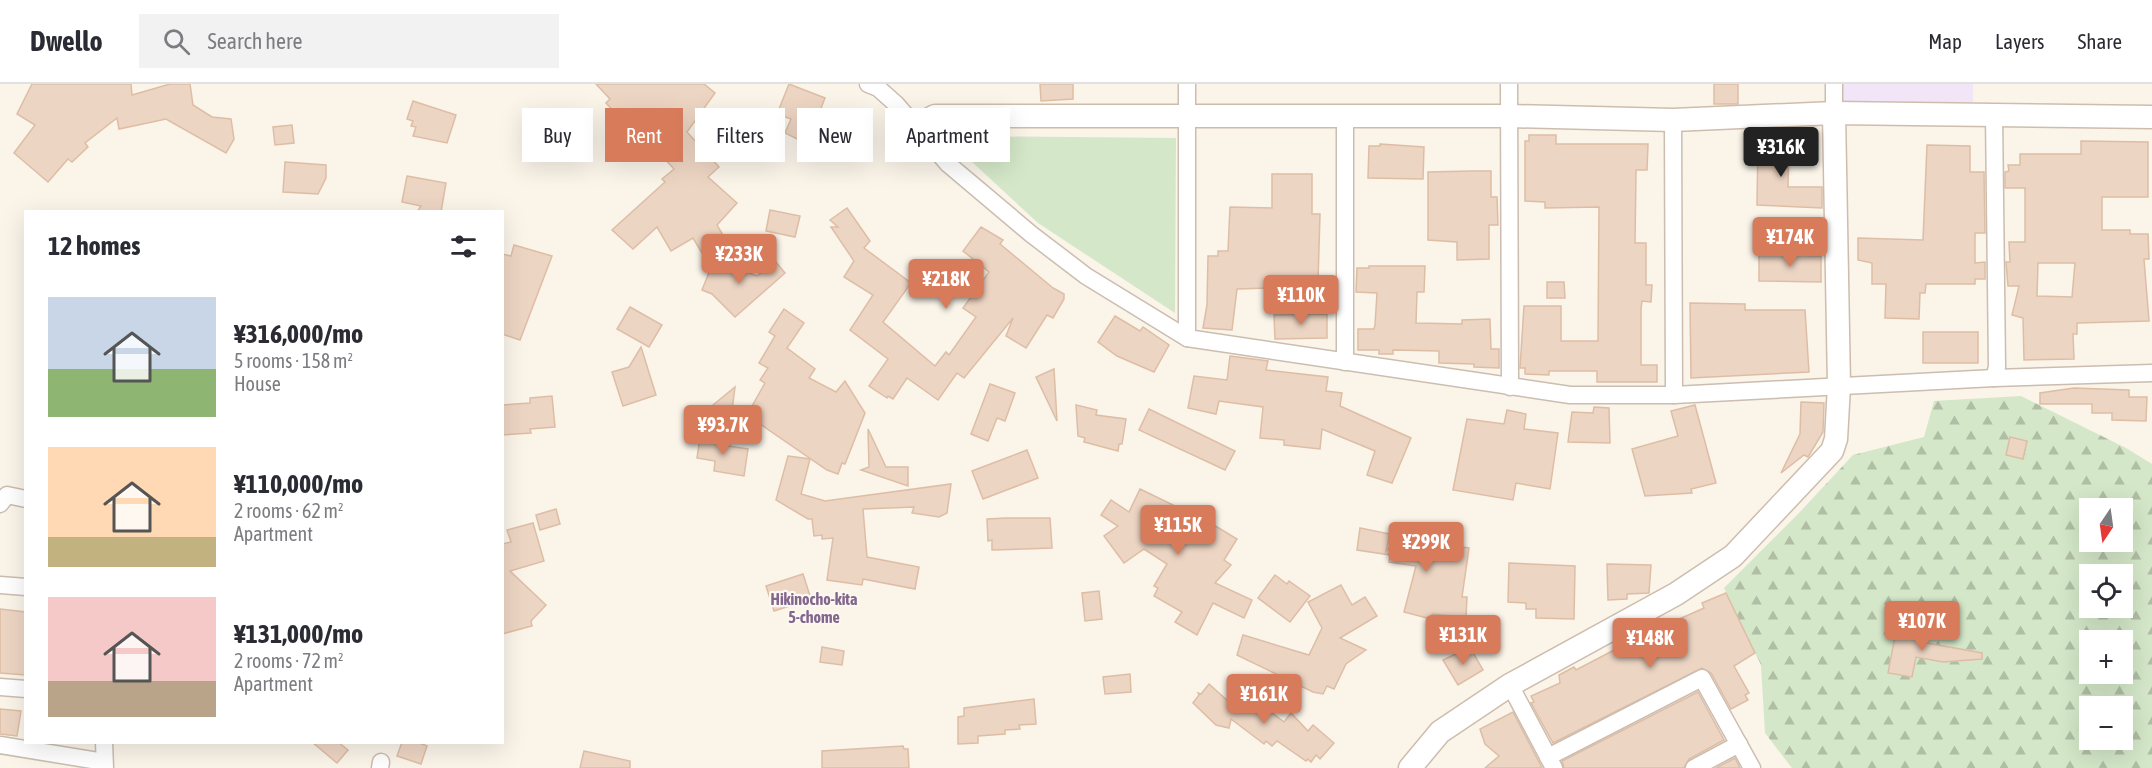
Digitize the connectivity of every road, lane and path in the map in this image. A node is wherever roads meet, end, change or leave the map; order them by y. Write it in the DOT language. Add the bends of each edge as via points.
graph roads {
  1 [pos="1188,84"];
  2 [pos="1509,84"];
  3 [pos="1834,84"];
  4 [pos="875,85"];
  5 [pos="897,108"];
  6 [pos="1834,113"];
  7 [pos="1994,115"];
  8 [pos="1010,116"];
  9 [pos="1345,116"];
  10 [pos="1509,116"];
  11 [pos="1187,117"];
  12 [pos="2152,117"];
  13 [pos="1673,120"];
  14 [pos="946,162"];
  15 [pos="1187,338"];
  16 [pos="1345,362"];
  17 [pos="2152,373"];
  18 [pos="1994,378"];
  19 [pos="1839,386"];
  20 [pos="1509,387"];
  21 [pos="1674,395"];
  22 [pos="24,499"];
  23 [pos="0,504"];
  24 [pos="0,585"];
  25 [pos="24,588"];
  26 [pos="1510,685"];
  27 [pos="0,687"];
  28 [pos="24,689"];
  29 [pos="104,744"];
  30 [pos="1739,744"];
  31 [pos="0,745"];
  32 [pos="1551,763"];
  33 [pos="104,765"];
  34 [pos="1410,768"];
  35 [pos="1694,768"];
  36 [pos="1752,768"];
  1 -- 11 [label="street"];
  2 -- 10 [label="street"];
  3 -- 6 [label="street"];
  4 -- 5 [label="street"];
  6 -- 7 [label="street"];
  6 -- 13 [label="street"];
  6 -- 19 [label="street"];
  7 -- 12 [label="street"];
  7 -- 18 [label="street"];
  8 -- 11 [label="street"];
  9 -- 10 [label="street"];
  9 -- 11 [label="street"];
  9 -- 16 [label="street"];
  10 -- 13 [label="street"];
  10 -- 20 [label="street"];
  11 -- 15 [label="street"];
  13 -- 21 [label="street"];
  14 -- 15 [label="street" via="1086,276"];
  15 -- 16 [label="street"];
  16 -- 20 [label="street"];
  17 -- 18 [label="street"];
  18 -- 19 [label="street"];
  19 -- 21 [label="street"];
  19 -- 26 [label="street" via="1832,451 1733,556 1676,594"];
  20 -- 21 [label="street" via="1570,395"];
  22 -- 23 [label="street" via="7,495"];
  24 -- 25 [label="street"];
  26 -- 32 [label="street"];
  26 -- 34 [label="street" via="1440,732"];
  27 -- 28 [label="street"];
  29 -- 33 [label="street"];
  30 -- 32 [label="street" via="1702,678"];
  30 -- 35 [label="street"];
  30 -- 36 [label="street"];
  31 -- 33 [label="street"];
}
